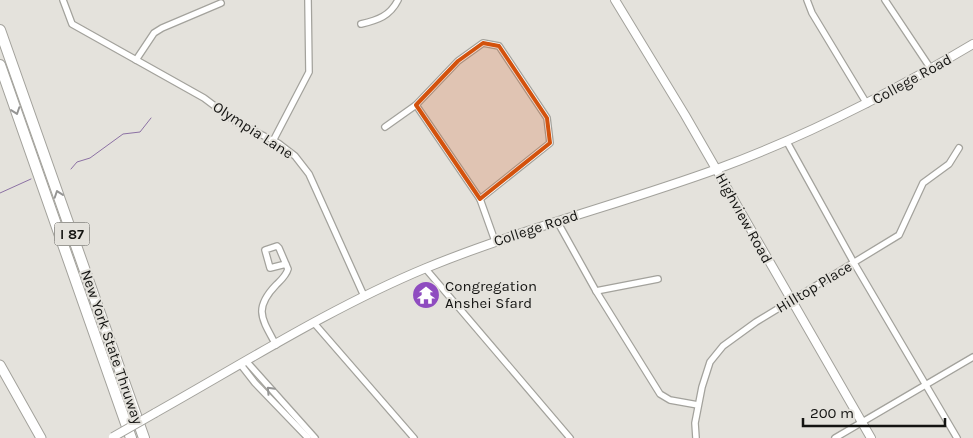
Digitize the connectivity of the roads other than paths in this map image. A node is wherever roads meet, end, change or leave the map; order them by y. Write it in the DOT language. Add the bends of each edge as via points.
graph roads {
  1 [pos="63,0"];
  2 [pos="308,0"];
  3 [pos="398,0"];
  4 [pos="615,0"];
  5 [pos="807,0"];
  6 [pos="885,0"];
  7 [pos="221,3"];
  8 [pos="361,24"];
  9 [pos="0,30"];
  10 [pos="973,44"];
  11 [pos="136,60"];
  12 [pos="0,65"];
  13 [pos="931,68"];
  14 [pos="416,104"];
  15 [pos="867,104"];
  16 [pos="384,127"];
  17 [pos="273,141"];
  18 [pos="787,142"];
  19 [pos="959,148"];
  20 [pos="716,170"];
  21 [pos="480,198"];
  22 [pos="557,221"];
  23 [pos="495,241"];
  24 [pos="854,263"];
  25 [pos="286,264"];
  26 [pos="425,268"];
  27 [pos="658,279"];
  28 [pos="596,291"];
  29 [pos="364,296"];
  30 [pos="791,302"];
  31 [pos="314,323"];
  32 [pos="276,345"];
  33 [pos="973,356"];
  34 [pos="244,364"];
  35 [pos="0,365"];
  36 [pos="926,384"];
  37 [pos="698,405"];
  38 [pos="862,422"];
  39 [pos="112,437"];
  40 [pos="41,438"];
  41 [pos="131,438"];
  42 [pos="144,438"];
  43 [pos="308,438"];
  44 [pos="315,438"];
  45 [pos="414,438"];
  46 [pos="570,438"];
  47 [pos="696,438"];
  48 [pos="834,438"];
  49 [pos="871,438"];
  50 [pos="957,438"];
  1 -- 11 [label="street, Olympia Lane" via="72,24"];
  2 -- 17 [label="street" via="309,72"];
  3 -- 8 [label="street" via="383,18"];
  4 -- 20 [label="street, Highview Road"];
  5 -- 15 [label="street"];
  6 -- 13 [label="street"];
  7 -- 11 [label="street" via="154,33"];
  42 -- 9 [label="highway, New York State Thruway / I 87, one-way"];
  10 -- 13 [label="street, College Road"];
  11 -- 17 [label="street, Olympia Lane"];
  12 -- 41 [label="highway, New York State Thruway / I 87, one-way"];
  13 -- 15 [label="street, College Road"];
  14 -- 16 [label="street"];
  14 -- 21 [label="street"];
  14 -- 21 [label="street" via="467,53 482,43 499,46 547,118 550,143"];
  15 -- 18 [label="street, College Road"];
  17 -- 29 [label="street, Olympia Lane" via="295,156 309,174"];
  18 -- 20 [label="street, College Road"];
  18 -- 24 [label="street"];
  19 -- 24 [label="street, Hilltop Place" via="948,164 923,184 899,235"];
  20 -- 22 [label="street, College Road"];
  20 -- 30 [label="street, Highview Road"];
  21 -- 23 [label="street"];
  22 -- 23 [label="street, College Road"];
  22 -- 28 [label="street"];
  23 -- 26 [label="street, College Road"];
  24 -- 30 [label="street, Hilltop Place"];
  24 -- 36 [label="street"];
  25 -- 32 [label="street" via="286,274 265,297 261,307 263,322"];
  26 -- 29 [label="street, College Road"];
  26 -- 46 [label="street"];
  27 -- 28 [label="street"];
  28 -- 37 [label="street" via="660,394 670,400"];
  29 -- 31 [label="street, College Road"];
  30 -- 37 [label="street, Hilltop Place" via="723,346 710,362"];
  30 -- 38 [label="street, Highview Road"];
  31 -- 32 [label="street, College Road"];
  31 -- 45 [label="street"];
  32 -- 34 [label="street, College Road"];
  33 -- 36 [label="street"];
  34 -- 39 [label="street, College Road, bridge"];
  34 -- 43 [label="street" via="254,383"];
  44 -- 34 [label="street, one-way"];
  35 -- 40 [label="main road"];
  36 -- 38 [label="street"];
  36 -- 50 [label="street"];
  37 -- 47 [label="street, Hilltop Place"];
  38 -- 48 [label="street"];
  38 -- 49 [label="street, Highview Road"];
}
